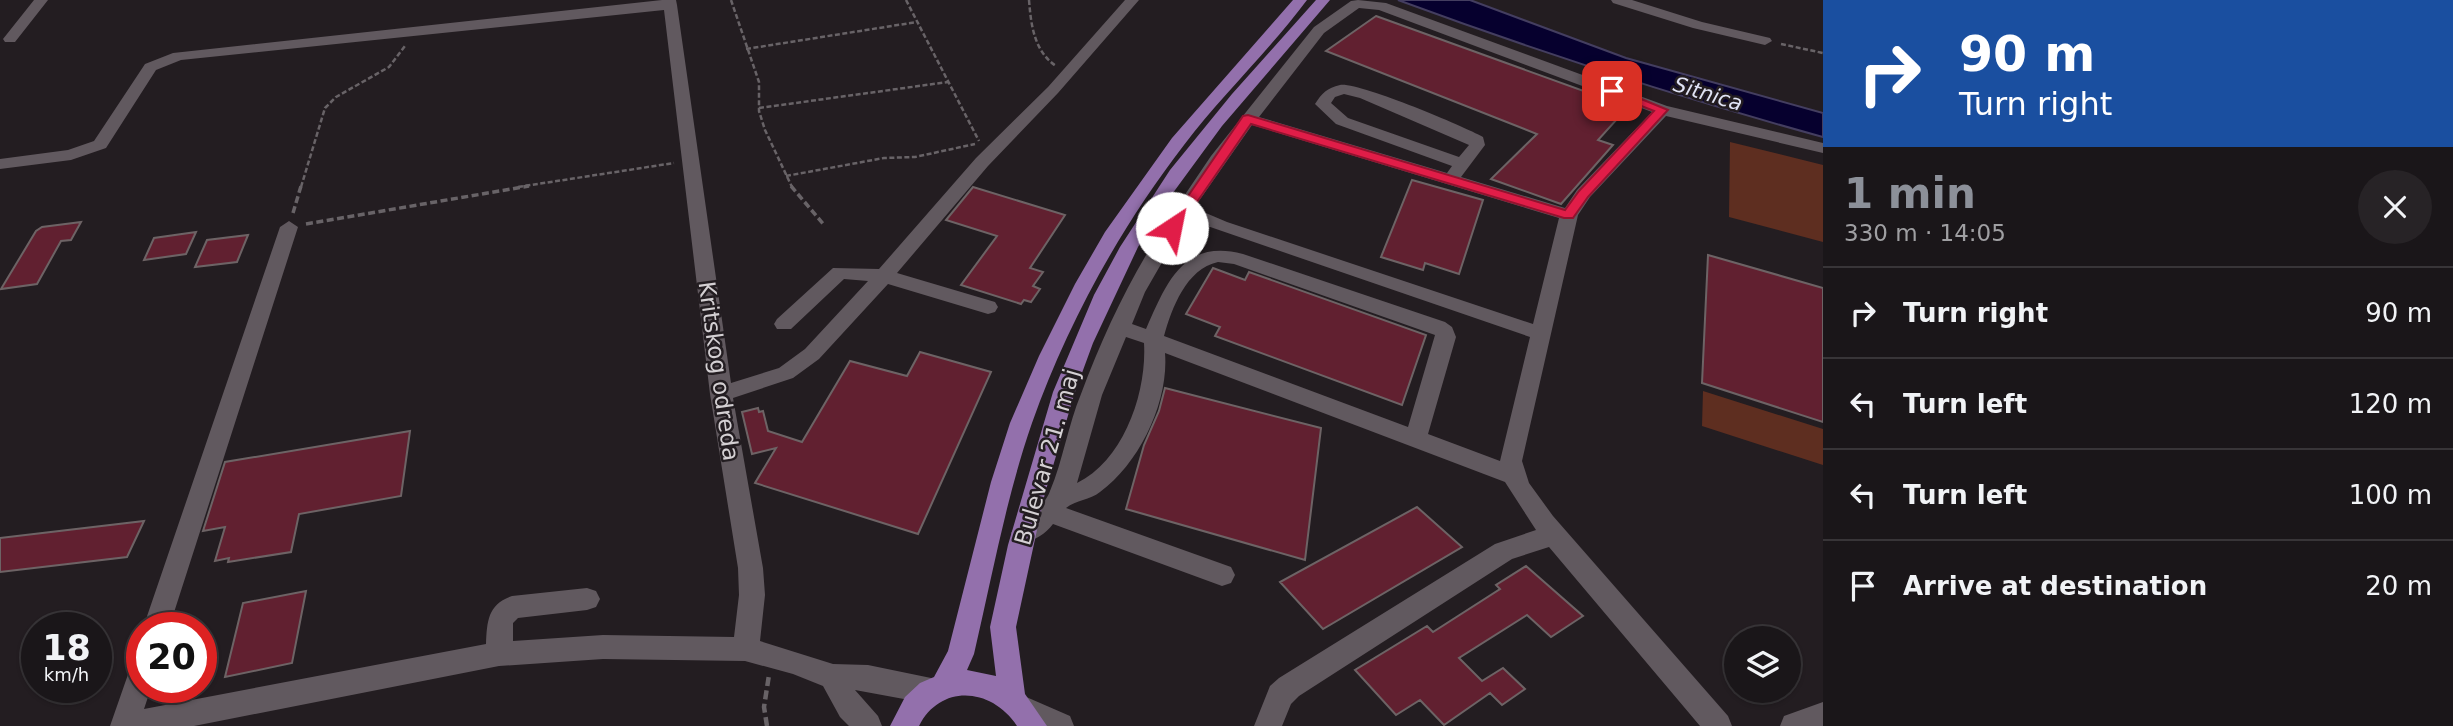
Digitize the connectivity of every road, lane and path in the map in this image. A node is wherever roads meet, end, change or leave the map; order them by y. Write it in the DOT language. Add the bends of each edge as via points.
graph roads {
  1 [pos="41,0"];
  2 [pos="731,0"];
  3 [pos="906,0"];
  4 [pos="1029,0"];
  5 [pos="1132,0"];
  6 [pos="1300,0"];
  7 [pos="1323,0"];
  8 [pos="1618,0"];
  9 [pos="669,3"];
  10 [pos="917,22"];
  11 [pos="1302,25"];
  12 [pos="1319,30"];
  13 [pos="415,33"];
  14 [pos="10,39"];
  15 [pos="1765,41"];
  16 [pos="746,49"];
  17 [pos="1823,53"];
  18 [pos="1070,70"];
  19 [pos="948,82"];
  20 [pos="758,108"];
  21 [pos="1662,110"];
  22 [pos="1248,119"];
  23 [pos="987,146"];
  24 [pos="1823,148"];
  25 [pos="690,160"];
  26 [pos="0,164"];
  27 [pos="1463,164"];
  28 [pos="786,176"];
  29 [pos="1451,179"];
  30 [pos="1158,200"];
  31 [pos="1184,211"];
  32 [pos="1569,215"];
  33 [pos="824,226"];
  34 [pos="289,227"];
  35 [pos="884,276"];
  36 [pos="988,307"];
  37 [pos="784,324"];
  38 [pos="1119,327"];
  39 [pos="1542,334"];
  40 [pos="1154,339"];
  41 [pos="721,394"];
  42 [pos="1415,439"];
  43 [pos="1513,475"];
  44 [pos="1055,506"];
  45 [pos="1023,533"];
  46 [pos="1555,535"];
  47 [pos="1222,575"];
  48 [pos="587,599"];
  49 [pos="161,612"];
  50 [pos="745,649"];
  51 [pos="499,654"];
  52 [pos="772,656"];
  53 [pos="833,677"];
  54 [pos="937,688"];
  55 [pos="132,703"];
  56 [pos="1023,711"];
  57 [pos="1823,715"];
  58 [pos="124,726"];
  59 [pos="767,726"];
  60 [pos="868,726"];
  61 [pos="904,726"];
  62 [pos="1060,726"];
  63 [pos="1268,726"];
  64 [pos="1718,726"];
  65 [pos="1794,726"];
  1 -- 14 [label="street"];
  2 -- 16 [label="path"];
  3 -- 10 [label="path"];
  4 -- 18 [label="path" via="1041,52 1053,66"];
  5 -- 18 [label="street"];
  6 -- 54 [label="main road, Bulevar 21. maj" via="1178,142 1112,236 1085,284 1021,423 961,654"];
  7 -- 11 [label="main road, Bulevar 21. maj"];
  8 -- 15 [label="street"];
  9 -- 13 [label="street"];
  9 -- 25 [label="street, Kritskog odreda"];
  10 -- 16 [label="path"];
  10 -- 19 [label="path"];
  11 -- 12 [label="street"];
  11 -- 30 [label="main road, Bulevar 21. maj"];
  12 -- 21 [label="street" via="1356,4 1381,6"];
  12 -- 22 [label="street"];
  13 -- 26 [label="street" via="170,58 150,67 100,144 71,155"];
  13 -- 34 [label="path" via="389,67 325,108"];
  15 -- 17 [label="path"];
  16 -- 20 [label="path" via="761,88"];
  18 -- 23 [label="street"];
  19 -- 20 [label="path"];
  19 -- 23 [label="path"];
  20 -- 28 [label="path"];
  21 -- 24 [label="street"];
  21 -- 32 [label="street"];
  22 -- 29 [label="street"];
  22 -- 31 [label="street"];
  23 -- 28 [label="path"];
  23 -- 35 [label="street"];
  25 -- 34 [label="path"];
  25 -- 41 [label="street, Kritskog odreda"];
  27 -- 27 [label="street" via="1477,145 1472,138 1365,94 1343,89 1329,94 1323,104 1342,121"];
  27 -- 29 [label="street"];
  28 -- 33 [label="path" via="793,191"];
  29 -- 32 [label="street"];
  30 -- 31 [label="street"];
  30 -- 45 [label="main road, Bulevar 21. maj" via="1111,279 1071,368"];
  31 -- 38 [label="street" via="1161,244"];
  31 -- 39 [label="street"];
  32 -- 39 [label="street"];
  34 -- 49 [label="street"];
  35 -- 36 [label="street"];
  35 -- 37 [label="street" via="840,272"];
  35 -- 41 [label="street" via="812,354 786,373"];
  38 -- 40 [label="street"];
  38 -- 44 [label="street"];
  39 -- 43 [label="street" via="1511,461"];
  40 -- 42 [label="street"];
  40 -- 42 [label="street" via="1191,264 1218,255 1438,327 1446,337"];
  40 -- 44 [label="street" via="1151,383 1132,439 1105,475"];
  41 -- 50 [label="street, Kritskog odreda" via="754,590"];
  42 -- 43 [label="street"];
  43 -- 46 [label="street" via="1520,492"];
  44 -- 45 [label="street" via="1038,525"];
  44 -- 47 [label="street"];
  45 -- 56 [label="main road, Bulevar 21. maj" via="1003,627"];
  46 -- 63 [label="street" via="1504,551 1289,687 1280,695"];
  46 -- 64 [label="street"];
  48 -- 51 [label="street" via="512,607 500,618"];
  50 -- 51 [label="street" via="603,647"];
  50 -- 52 [label="street"];
  51 -- 58 [label="street"];
  52 -- 53 [label="street"];
  52 -- 59 [label="path" via="764,708"];
  53 -- 54 [label="street"];
  53 -- 60 [label="street" via="850,708"];
  54 -- 56 [label="main road" via="961,681 979,682"];
  54 -- 61 [label="main road, Bulevar 21. maj" via="920,700"];
  55 -- 58 [label="street"];
  56 -- 62 [label="street"];
  57 -- 65 [label="street"];
}
